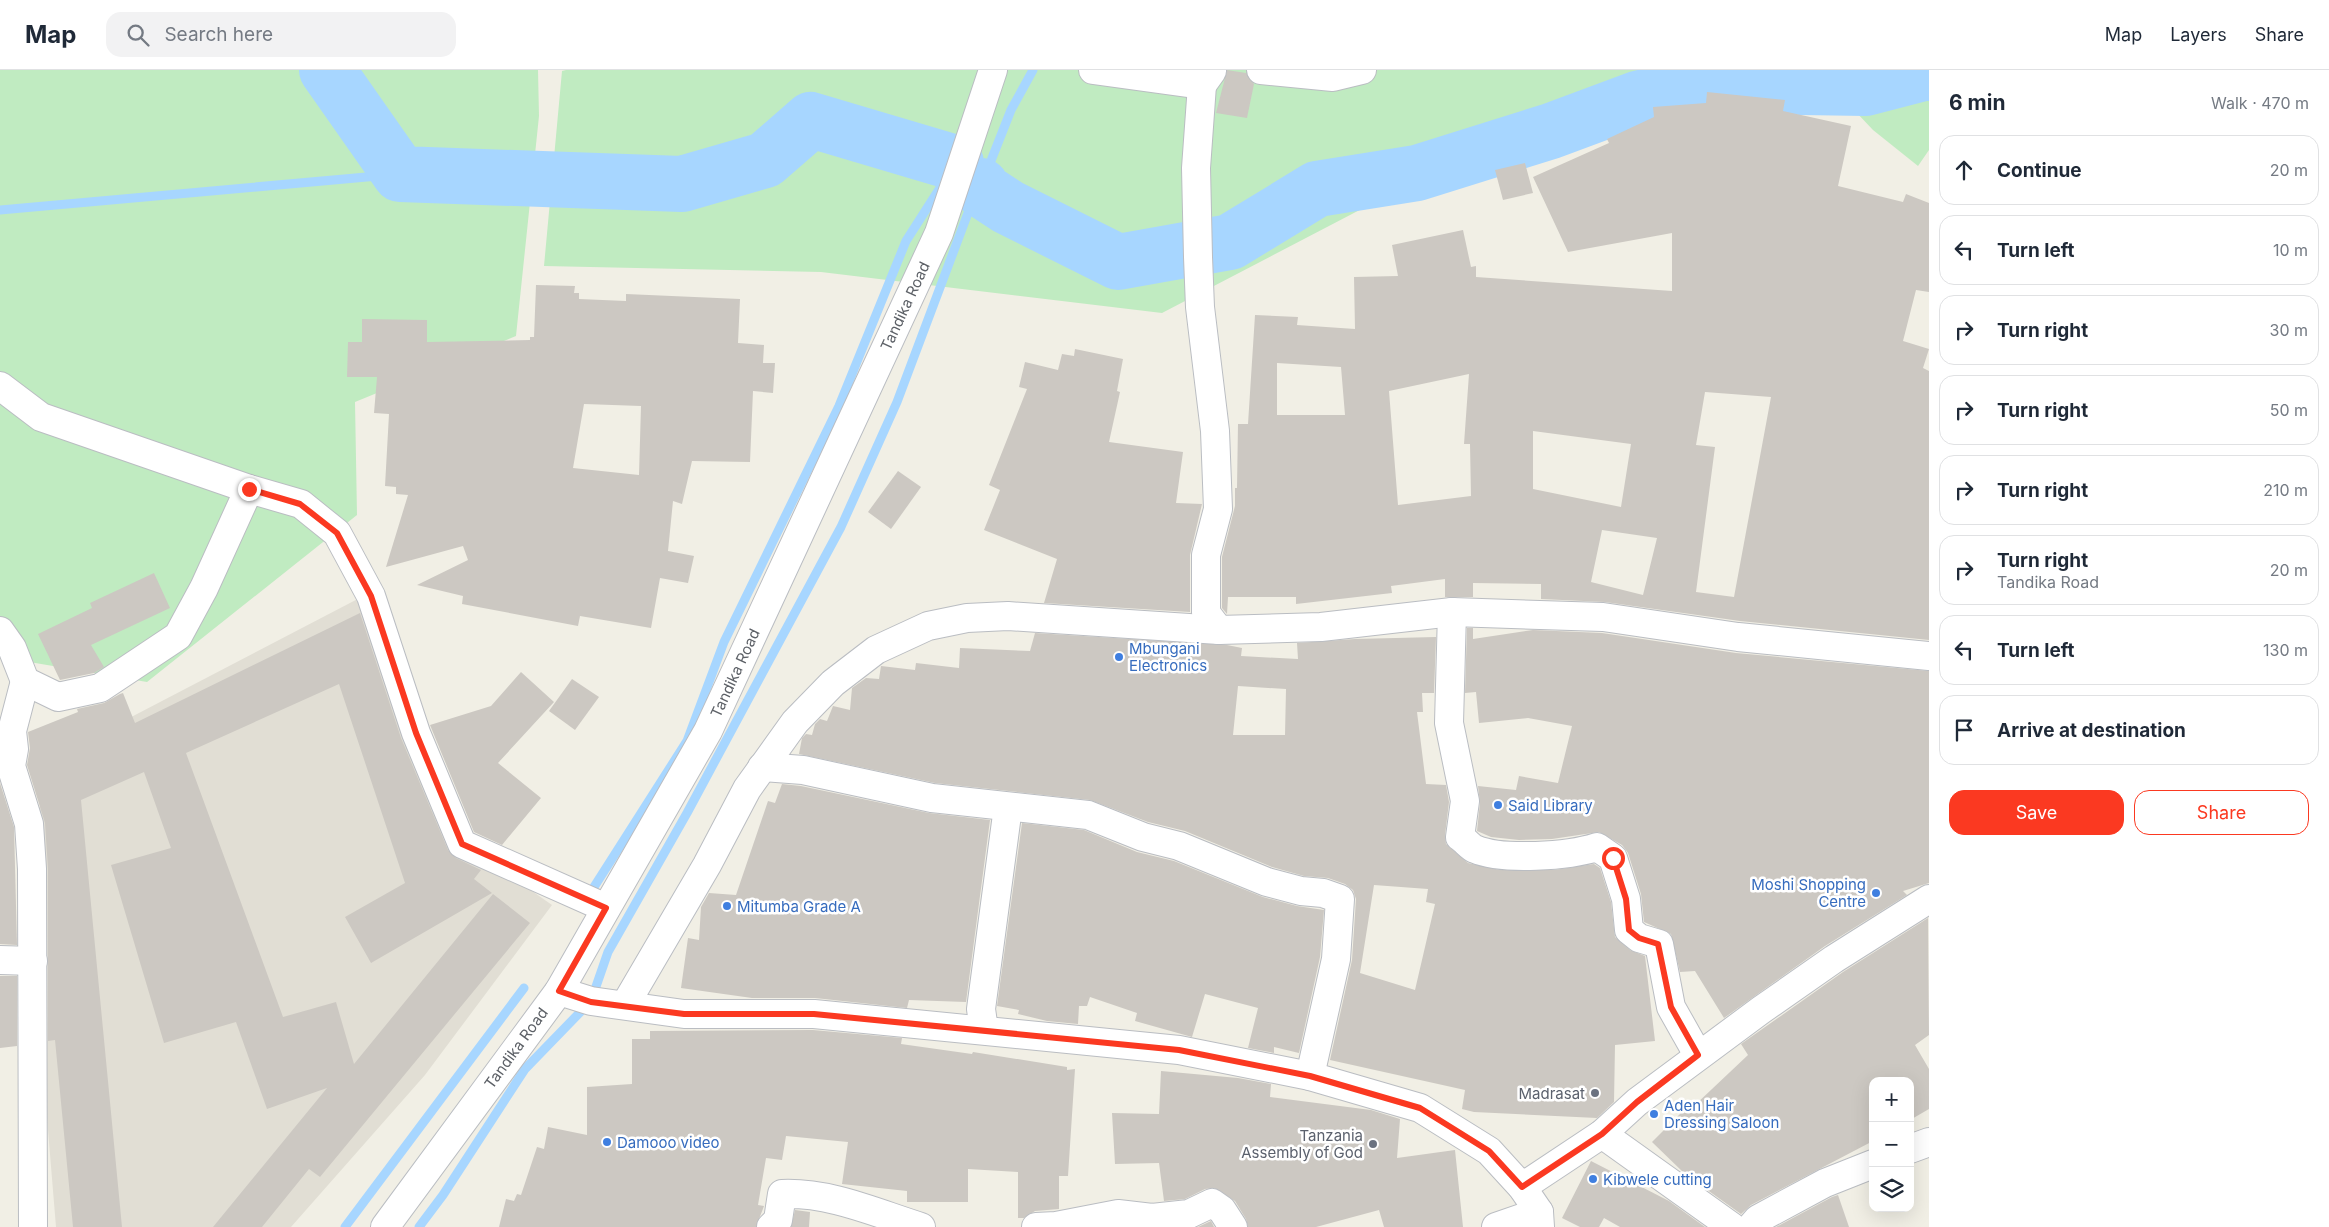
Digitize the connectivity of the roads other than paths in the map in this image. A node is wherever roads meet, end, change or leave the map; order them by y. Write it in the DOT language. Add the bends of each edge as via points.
graph roads {
  1 [pos="993,70"];
  2 [pos="1094,70"];
  3 [pos="1261,70"];
  4 [pos="1362,70"];
  5 [pos="1208,77"];
  6 [pos="0,386"];
  7 [pos="249,489"];
  8 [pos="1452,612"];
  9 [pos="0,630"];
  10 [pos="1219,630"];
  11 [pos="1929,656"];
  12 [pos="25,681"];
  13 [pos="762,767"];
  14 [pos="1008,807"];
  15 [pos="1929,899"];
  16 [pos="606,908"];
  17 [pos="0,960"];
  18 [pos="33,961"];
  19 [pos="559,991"];
  20 [pos="625,1005"];
  21 [pos="984,1030"];
  22 [pos="1698,1055"];
  23 [pos="1310,1076"];
  24 [pos="1602,1134"];
  25 [pos="1929,1142"];
  26 [pos="1914,1148"];
  27 [pos="1869,1166"];
  28 [pos="1522,1187"];
  29 [pos="1540,1220"];
  30 [pos="34,1227"];
  31 [pos="385,1227"];
  32 [pos="771,1227"];
  33 [pos="921,1227"];
  34 [pos="1036,1227"];
  35 [pos="1233,1227"];
  36 [pos="1496,1227"];
  37 [pos="1732,1227"];
  38 [pos="1751,1227"];
  1 -- 16 [label="street, Tandika Road" via="939,233 708,731"];
  2 -- 5 [label="street"];
  3 -- 4 [label="street" via="1333,77"];
  5 -- 10 [label="street" via="1196,168 1200,307 1215,431 1218,509 1206,556 1206,613"];
  6 -- 7 [label="street" via="41,417"];
  7 -- 12 [label="street" via="204,588 178,636 100,688 58,696"];
  7 -- 16 [label="street" via="300,504 337,533 371,596 416,733 462,844"];
  8 -- 10 [label="street" via="1321,627"];
  8 -- 11 [label="street" via="1603,617 1738,637"];
  8 -- 22 [label="street" via="1449,723 1465,801 1460,837 1475,849 1520,857 1582,852 1596,847 1613,858 1626,899 1629,930 1639,938 1658,944 1671,1007"];
  9 -- 12 [label="street" via="12,648"];
  10 -- 13 [label="street" via="1008,616 967,618 928,626 876,650 833,683 795,722"];
  12 -- 18 [label="street" via="12,731 14,749 11,766 29,824"];
  13 -- 14 [label="street" via="803,770 932,798"];
  13 -- 20 [label="street" via="747,788 702,874"];
  14 -- 21 [label="street" via="981,1009"];
  14 -- 23 [label="street" via="1088,815 1142,837 1179,846 1267,882 1340,899 1336,959"];
  15 -- 22 [label="street" via="1834,959"];
  16 -- 19 [label="street, Tandika Road"];
  17 -- 18 [label="street"];
  18 -- 30 [label="street"];
  19 -- 20 [label="street" via="591,1002"];
  19 -- 31 [label="street, Tandika Road"];
  20 -- 21 [label="street" via="684,1014 814,1014"];
  21 -- 23 [label="street" via="1179,1050"];
  22 -- 24 [label="street"];
  23 -- 28 [label="street" via="1420,1108 1489,1151"];
  24 -- 28 [label="street"];
  24 -- 37 [label="street"];
  25 -- 26 [label="street"];
  27 -- 38 [label="street" via="1825,1183 1758,1219"];
  28 -- 29 [label="street"];
  29 -- 36 [label="street"];
  32 -- 33 [label="street" via="778,1220 782,1194 800,1193"];
  34 -- 35 [label="street" via="1118,1214 1152,1218 1189,1214 1212,1202 1222,1210"];
}
